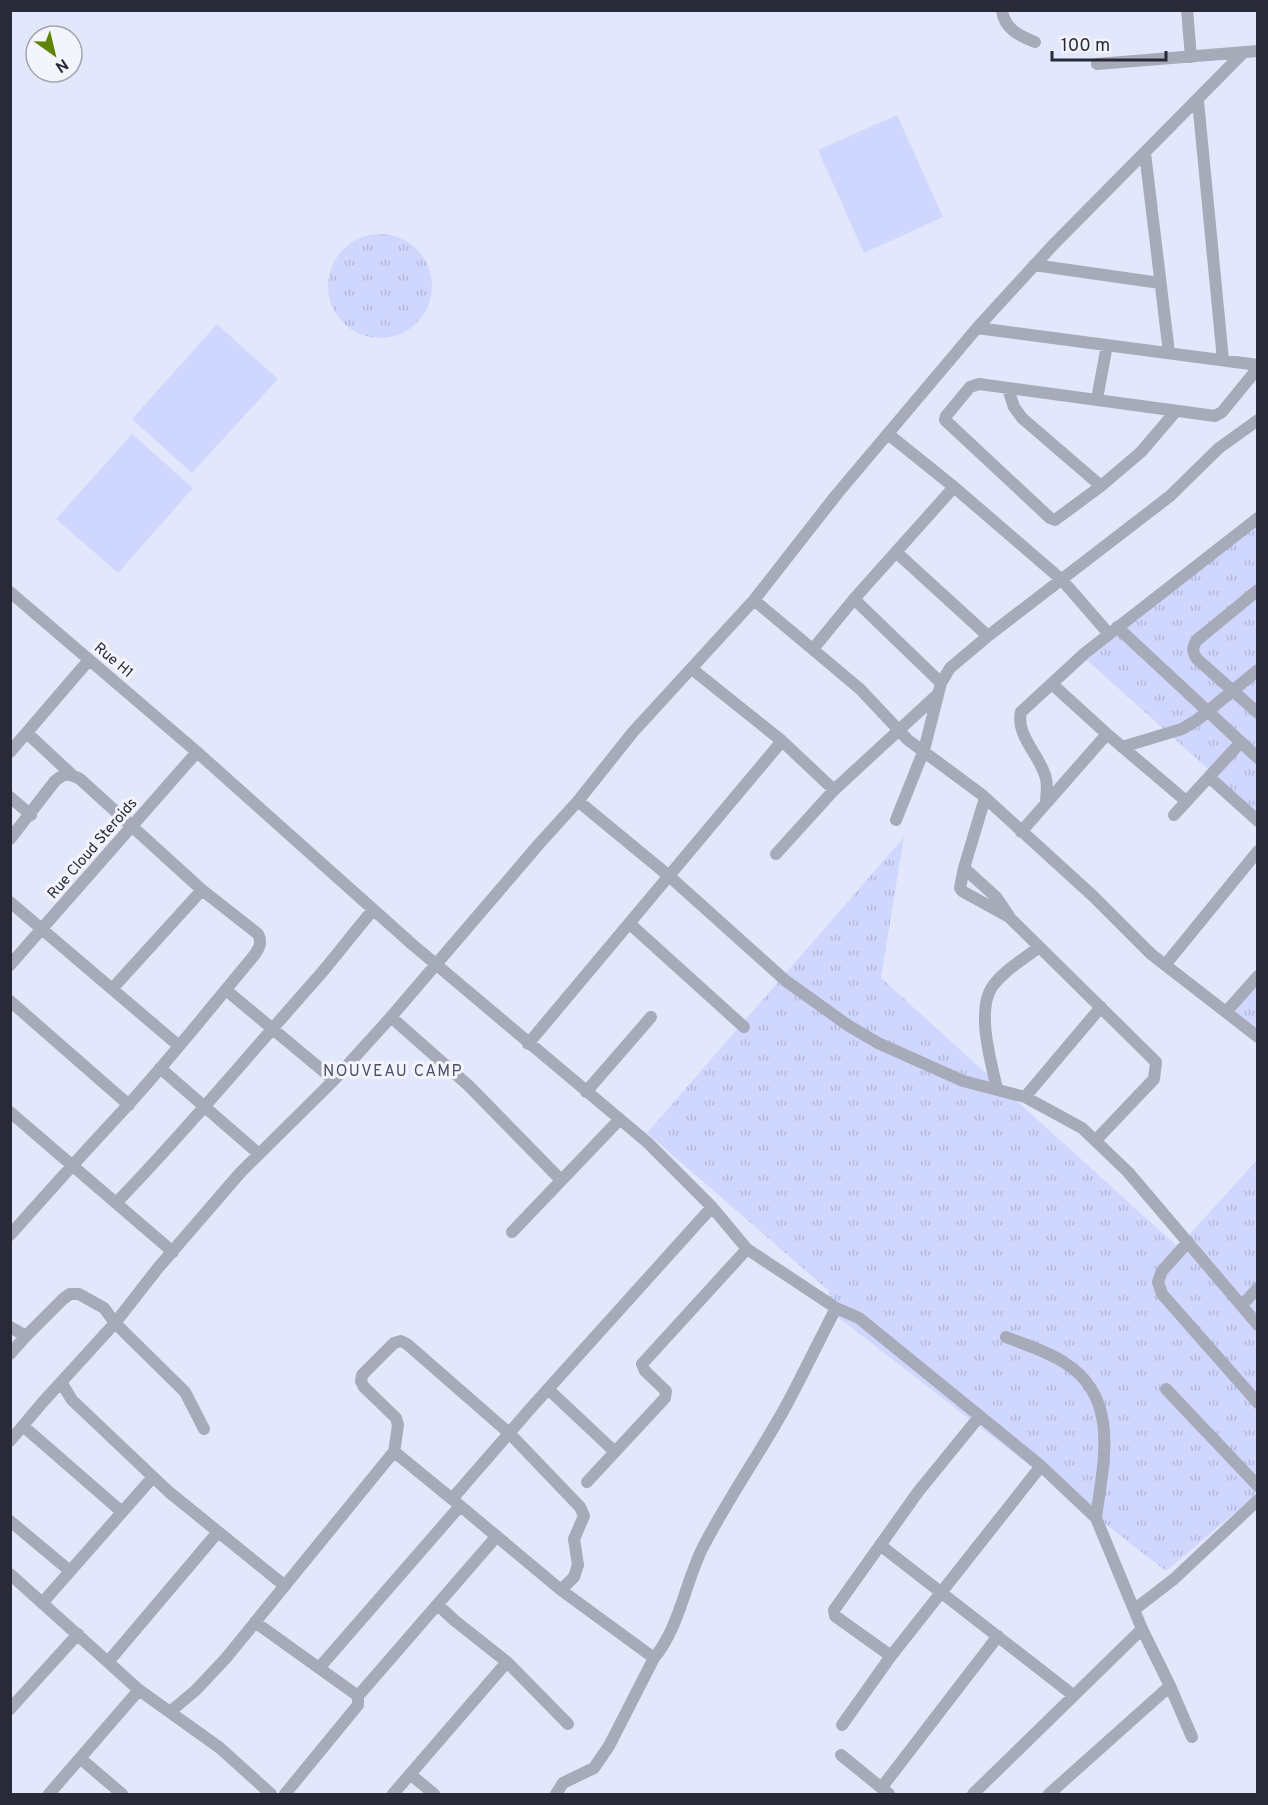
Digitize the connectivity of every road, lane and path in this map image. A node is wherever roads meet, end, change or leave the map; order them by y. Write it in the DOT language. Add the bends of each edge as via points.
graph roads {
  1 [pos="1002,10"];
  2 [pos="1187,10"];
  3 [pos="1035,42"];
  4 [pos="1257,51"];
  5 [pos="1242,54"];
  6 [pos="1191,57"];
  7 [pos="1097,64"];
  8 [pos="1198,100"];
  9 [pos="1145,153"];
  10 [pos="1034,265"];
  11 [pos="1160,283"];
  12 [pos="977,328"];
  13 [pos="1107,345"];
  14 [pos="1169,353"];
  15 [pos="1223,360"];
  16 [pos="1257,367"];
  17 [pos="1008,389"];
  18 [pos="1096,399"];
  19 [pos="1176,411"];
  20 [pos="1257,420"];
  21 [pos="888,434"];
  22 [pos="954,486"];
  23 [pos="1101,486"];
  24 [pos="1257,518"];
  25 [pos="896,552"];
  26 [pos="1062,580"];
  27 [pos="1257,590"];
  28 [pos="854,599"];
  29 [pos="13,600"];
  30 [pos="754,600"];
  31 [pos="1113,631"];
  32 [pos="988,636"];
  33 [pos="813,649"];
  34 [pos="88,660"];
  35 [pos="692,669"];
  36 [pos="1257,670"];
  37 [pos="1052,684"];
  38 [pos="939,688"];
  39 [pos="1232,691"];
  40 [pos="1208,711"];
  41 [pos="1257,713"];
  42 [pos="900,730"];
  43 [pos="28,734"];
  44 [pos="1107,734"];
  45 [pos="782,741"];
  46 [pos="1241,742"];
  47 [pos="1122,747"];
  48 [pos="924,750"];
  49 [pos="10,752"];
  50 [pos="197,752"];
  51 [pos="1257,758"];
  52 [pos="71,774"];
  53 [pos="1209,777"];
  54 [pos="834,790"];
  55 [pos="10,797"];
  56 [pos="985,798"];
  57 [pos="578,801"];
  58 [pos="1185,801"];
  59 [pos="1046,803"];
  60 [pos="31,814"];
  61 [pos="1174,815"];
  62 [pos="896,820"];
  63 [pos="1257,821"];
  64 [pos="133,827"];
  65 [pos="1021,832"];
  66 [pos="10,839"];
  67 [pos="1257,851"];
  68 [pos="776,854"];
  69 [pos="964,868"];
  70 [pos="669,876"];
  71 [pos="202,890"];
  72 [pos="10,902"];
  73 [pos="373,910"];
  74 [pos="1009,917"];
  75 [pos="630,924"];
  76 [pos="42,930"];
  77 [pos="1039,946"];
  78 [pos="435,964"];
  79 [pos="10,965"];
  80 [pos="1165,965"];
  81 [pos="1257,976"];
  82 [pos="112,989"];
  83 [pos="226,990"];
  84 [pos="10,1001"];
  85 [pos="1101,1007"];
  86 [pos="1226,1012"];
  87 [pos="391,1017"];
  88 [pos="651,1017"];
  89 [pos="744,1027"];
  90 [pos="271,1028"];
  91 [pos="1257,1037"];
  92 [pos="528,1044"];
  93 [pos="179,1046"];
  94 [pos="160,1068"];
  95 [pos="333,1080"];
  96 [pos="996,1089"];
  97 [pos="586,1092"];
  98 [pos="1026,1097"];
  99 [pos="129,1104"];
  100 [pos="205,1107"];
  101 [pos="10,1112"];
  102 [pos="620,1119"];
  103 [pos="1096,1140"];
  104 [pos="259,1154"];
  105 [pos="72,1165"];
  106 [pos="561,1180"];
  107 [pos="117,1202"];
  108 [pos="712,1206"];
  109 [pos="512,1232"];
  110 [pos="10,1235"];
  111 [pos="1188,1242"];
  112 [pos="747,1249"];
  113 [pos="173,1252"];
  114 [pos="1257,1288"];
  115 [pos="1242,1305"];
  116 [pos="836,1308"];
  117 [pos="115,1323"];
  118 [pos="1257,1325"];
  119 [pos="10,1327"];
  120 [pos="26,1336"];
  121 [pos="1006,1337"];
  122 [pos="10,1354"];
  123 [pos="61,1382"];
  124 [pos="548,1389"];
  125 [pos="1166,1389"];
  126 [pos="1257,1403"];
  127 [pos="979,1416"];
  128 [pos="23,1425"];
  129 [pos="204,1429"];
  130 [pos="509,1433"];
  131 [pos="10,1441"];
  132 [pos="615,1452"];
  133 [pos="394,1453"];
  134 [pos="1041,1467"];
  135 [pos="153,1477"];
  136 [pos="587,1482"];
  137 [pos="1257,1486"];
  138 [pos="1257,1500"];
  139 [pos="456,1502"];
  140 [pos="122,1512"];
  141 [pos="1096,1518"];
  142 [pos="10,1521"];
  143 [pos="218,1532"];
  144 [pos="496,1537"];
  145 [pos="880,1545"];
  146 [pos="70,1571"];
  147 [pos="10,1574"];
  148 [pos="285,1586"];
  149 [pos="561,1590"];
  150 [pos="943,1592"];
  151 [pos="43,1602"];
  152 [pos="438,1605"];
  153 [pos="1135,1609"];
  154 [pos="255,1622"];
  155 [pos="1142,1629"];
  156 [pos="78,1634"];
  157 [pos="998,1636"];
  158 [pos="891,1656"];
  159 [pos="654,1658"];
  160 [pos="108,1662"];
  161 [pos="507,1662"];
  162 [pos="319,1668"];
  163 [pos="1170,1686"];
  164 [pos="139,1690"];
  165 [pos="1073,1695"];
  166 [pos="358,1696"];
  167 [pos="10,1709"];
  168 [pos="171,1711"];
  169 [pos="568,1724"];
  170 [pos="842,1725"];
  171 [pos="1191,1737"];
  172 [pos="841,1755"];
  173 [pos="81,1759"];
  174 [pos="410,1774"];
  175 [pos="886,1791"];
  176 [pos="49,1794"];
  177 [pos="122,1794"];
  178 [pos="272,1794"];
  179 [pos="285,1794"];
  180 [pos="393,1794"];
  181 [pos="434,1794"];
  182 [pos="556,1794"];
  183 [pos="972,1794"];
  184 [pos="1049,1794"];
  1 -- 3 [label="street" via="1007,24 1018,35"];
  2 -- 6 [label="street"];
  4 -- 5 [label="street"];
  5 -- 6 [label="street"];
  5 -- 8 [label="street"];
  6 -- 7 [label="street"];
  8 -- 9 [label="street"];
  8 -- 15 [label="street"];
  9 -- 10 [label="street"];
  9 -- 11 [label="street"];
  10 -- 11 [label="street"];
  10 -- 12 [label="street"];
  11 -- 14 [label="street"];
  12 -- 13 [label="street"];
  12 -- 21 [label="street"];
  13 -- 14 [label="street"];
  13 -- 18 [label="street"];
  14 -- 15 [label="street"];
  15 -- 16 [label="street"];
  16 -- 19 [label="street" via="1219,414"];
  17 -- 18 [label="street"];
  17 -- 23 [label="street" via="1022,418"];
  17 -- 23 [label="street" via="975,384 945,420 1050,518 1060,518"];
  18 -- 19 [label="street"];
  19 -- 23 [label="street" via="1141,452"];
  20 -- 26 [label="street" via="1219,448 1170,496"];
  21 -- 22 [label="street"];
  21 -- 30 [label="street"];
  22 -- 25 [label="street"];
  22 -- 26 [label="street"];
  24 -- 31 [label="street"];
  25 -- 28 [label="street"];
  25 -- 32 [label="street"];
  26 -- 31 [label="street"];
  26 -- 32 [label="street"];
  27 -- 39 [label="street" via="1193,645 1192,652 1197,658"];
  28 -- 33 [label="street"];
  28 -- 38 [label="street"];
  29 -- 34 [label="street, Rue H1"];
  30 -- 33 [label="street"];
  30 -- 35 [label="street"];
  31 -- 37 [label="street"];
  31 -- 40 [label="street"];
  32 -- 38 [label="street" via="950,668"];
  33 -- 42 [label="street" via="860,688"];
  34 -- 43 [label="street"];
  34 -- 50 [label="street, Rue H1"];
  35 -- 45 [label="street"];
  35 -- 57 [label="street" via="633,732"];
  36 -- 39 [label="street"];
  37 -- 44 [label="street"];
  37 -- 59 [label="street" via="1020,717 1046,779"];
  38 -- 42 [label="street"];
  38 -- 48 [label="street"];
  39 -- 40 [label="street"];
  39 -- 41 [label="street"];
  40 -- 46 [label="street"];
  40 -- 47 [label="street" via="1182,729"];
  42 -- 48 [label="street"];
  42 -- 54 [label="street"];
  43 -- 49 [label="street"];
  43 -- 52 [label="street"];
  44 -- 47 [label="street"];
  44 -- 59 [label="street"];
  45 -- 54 [label="street"];
  45 -- 70 [label="street"];
  46 -- 51 [label="street"];
  46 -- 53 [label="street"];
  47 -- 58 [label="street"];
  48 -- 56 [label="street"];
  48 -- 62 [label="street"];
  50 -- 64 [label="street, Rue Cloud Steroids"];
  50 -- 73 [label="street, Rue H1"];
  52 -- 60 [label="street" via="54,781"];
  52 -- 64 [label="street"];
  53 -- 58 [label="street"];
  53 -- 63 [label="street"];
  54 -- 68 [label="street"];
  55 -- 60 [label="street"];
  56 -- 65 [label="street"];
  56 -- 69 [label="street"];
  57 -- 70 [label="street"];
  57 -- 78 [label="street"];
  58 -- 61 [label="street"];
  59 -- 65 [label="street"];
  60 -- 66 [label="street"];
  64 -- 71 [label="street"];
  64 -- 76 [label="street, Rue Cloud Steroids"];
  65 -- 80 [label="street"];
  67 -- 80 [label="street"];
  69 -- 74 [label="street" via="996,897"];
  69 -- 74 [label="street" via="962,891"];
  70 -- 75 [label="street"];
  70 -- 96 [label="street" via="786,981 849,1026 963,1081"];
  71 -- 82 [label="street"];
  71 -- 83 [label="street" via="261,940 257,952"];
  72 -- 76 [label="street"];
  73 -- 78 [label="street, Rue H1"];
  73 -- 90 [label="street"];
  74 -- 77 [label="street"];
  75 -- 89 [label="street"];
  75 -- 92 [label="street"];
  76 -- 79 [label="street, Rue Cloud Steroids"];
  76 -- 82 [label="street"];
  77 -- 85 [label="street"];
  77 -- 96 [label="street" via="1004,974 988,995 987,1033"];
  78 -- 87 [label="street"];
  78 -- 92 [label="street, Rue H1"];
  80 -- 86 [label="street"];
  81 -- 86 [label="street"];
  82 -- 93 [label="street"];
  83 -- 90 [label="street"];
  83 -- 93 [label="street"];
  84 -- 99 [label="street"];
  85 -- 98 [label="street"];
  85 -- 103 [label="street" via="1151,1056 1156,1070 1154,1079"];
  86 -- 91 [label="street"];
  87 -- 95 [label="street"];
  87 -- 106 [label="street" via="469,1086"];
  88 -- 97 [label="street"];
  90 -- 95 [label="street"];
  90 -- 100 [label="street"];
  92 -- 97 [label="street, Rue H1"];
  93 -- 94 [label="street"];
  94 -- 99 [label="street"];
  94 -- 100 [label="street"];
  95 -- 104 [label="street"];
  96 -- 98 [label="street"];
  97 -- 102 [label="street, Rue H1"];
  98 -- 103 [label="street"];
  99 -- 105 [label="street"];
  100 -- 104 [label="street"];
  100 -- 107 [label="street"];
  101 -- 105 [label="street"];
  102 -- 106 [label="street"];
  102 -- 108 [label="street, Rue H1"];
  103 -- 111 [label="street"];
  104 -- 113 [label="street"];
  105 -- 107 [label="street"];
  105 -- 110 [label="street"];
  106 -- 109 [label="street"];
  107 -- 113 [label="street"];
  108 -- 112 [label="street, Rue H1"];
  108 -- 124 [label="street"];
  111 -- 115 [label="street"];
  111 -- 126 [label="street" via="1162,1271 1158,1282 1162,1294"];
  112 -- 116 [label="street, Rue H1"];
  112 -- 132 [label="street" via="642,1364 667,1394"];
  113 -- 117 [label="street"];
  114 -- 115 [label="street"];
  115 -- 118 [label="street"];
  116 -- 127 [label="street, Rue H1" via="859,1318"];
  116 -- 159 [label="street" via="786,1406 703,1548 669,1634"];
  117 -- 120 [label="street" via="104,1308 74,1294 63,1299"];
  117 -- 123 [label="street"];
  117 -- 129 [label="street" via="181,1386"];
  119 -- 120 [label="street"];
  120 -- 122 [label="street"];
  121 -- 141 [label="street" via="1066,1363 1095,1395 1105,1442"];
  123 -- 128 [label="street"];
  123 -- 135 [label="street" via="72,1400"];
  124 -- 130 [label="street"];
  124 -- 132 [label="street"];
  125 -- 137 [label="street"];
  127 -- 134 [label="street, Rue H1"];
  127 -- 145 [label="street"];
  128 -- 131 [label="street"];
  128 -- 140 [label="street"];
  130 -- 133 [label="street" via="401,1341 394,1343 362,1375 361,1382 396,1418"];
  130 -- 139 [label="street"];
  130 -- 149 [label="street" via="580,1507 584,1516 574,1539 578,1565 574,1577"];
  132 -- 136 [label="street"];
  133 -- 139 [label="street"];
  133 -- 148 [label="street"];
  134 -- 141 [label="street, Rue H1"];
  134 -- 150 [label="street"];
  135 -- 140 [label="street"];
  135 -- 143 [label="street"];
  138 -- 153 [label="street"];
  139 -- 144 [label="street"];
  139 -- 162 [label="street"];
  140 -- 146 [label="street"];
  141 -- 153 [label="street"];
  142 -- 146 [label="street"];
  143 -- 148 [label="street"];
  143 -- 160 [label="street"];
  144 -- 149 [label="street"];
  144 -- 152 [label="street"];
  145 -- 150 [label="street"];
  145 -- 158 [label="street" via="834,1613"];
  146 -- 151 [label="street"];
  147 -- 151 [label="street"];
  148 -- 154 [label="street"];
  149 -- 159 [label="street"];
  150 -- 157 [label="street"];
  150 -- 158 [label="street"];
  151 -- 156 [label="street"];
  152 -- 161 [label="street"];
  152 -- 166 [label="street"];
  153 -- 155 [label="street"];
  154 -- 162 [label="street"];
  154 -- 168 [label="street" via="196,1690"];
  155 -- 163 [label="street"];
  155 -- 165 [label="street"];
  156 -- 160 [label="street"];
  156 -- 167 [label="street"];
  157 -- 165 [label="street"];
  157 -- 175 [label="street"];
  158 -- 170 [label="street"];
  159 -- 182 [label="street" via="594,1768 563,1783"];
  160 -- 164 [label="street"];
  161 -- 169 [label="street"];
  161 -- 174 [label="street"];
  162 -- 166 [label="street"];
  163 -- 171 [label="street"];
  163 -- 184 [label="street"];
  164 -- 168 [label="street"];
  164 -- 173 [label="street"];
  165 -- 183 [label="street"];
  166 -- 179 [label="street" via="358,1705"];
  168 -- 178 [label="street"];
  172 -- 175 [label="street"];
  173 -- 176 [label="street"];
  173 -- 177 [label="street"];
  174 -- 180 [label="street"];
  174 -- 181 [label="street"];
}
